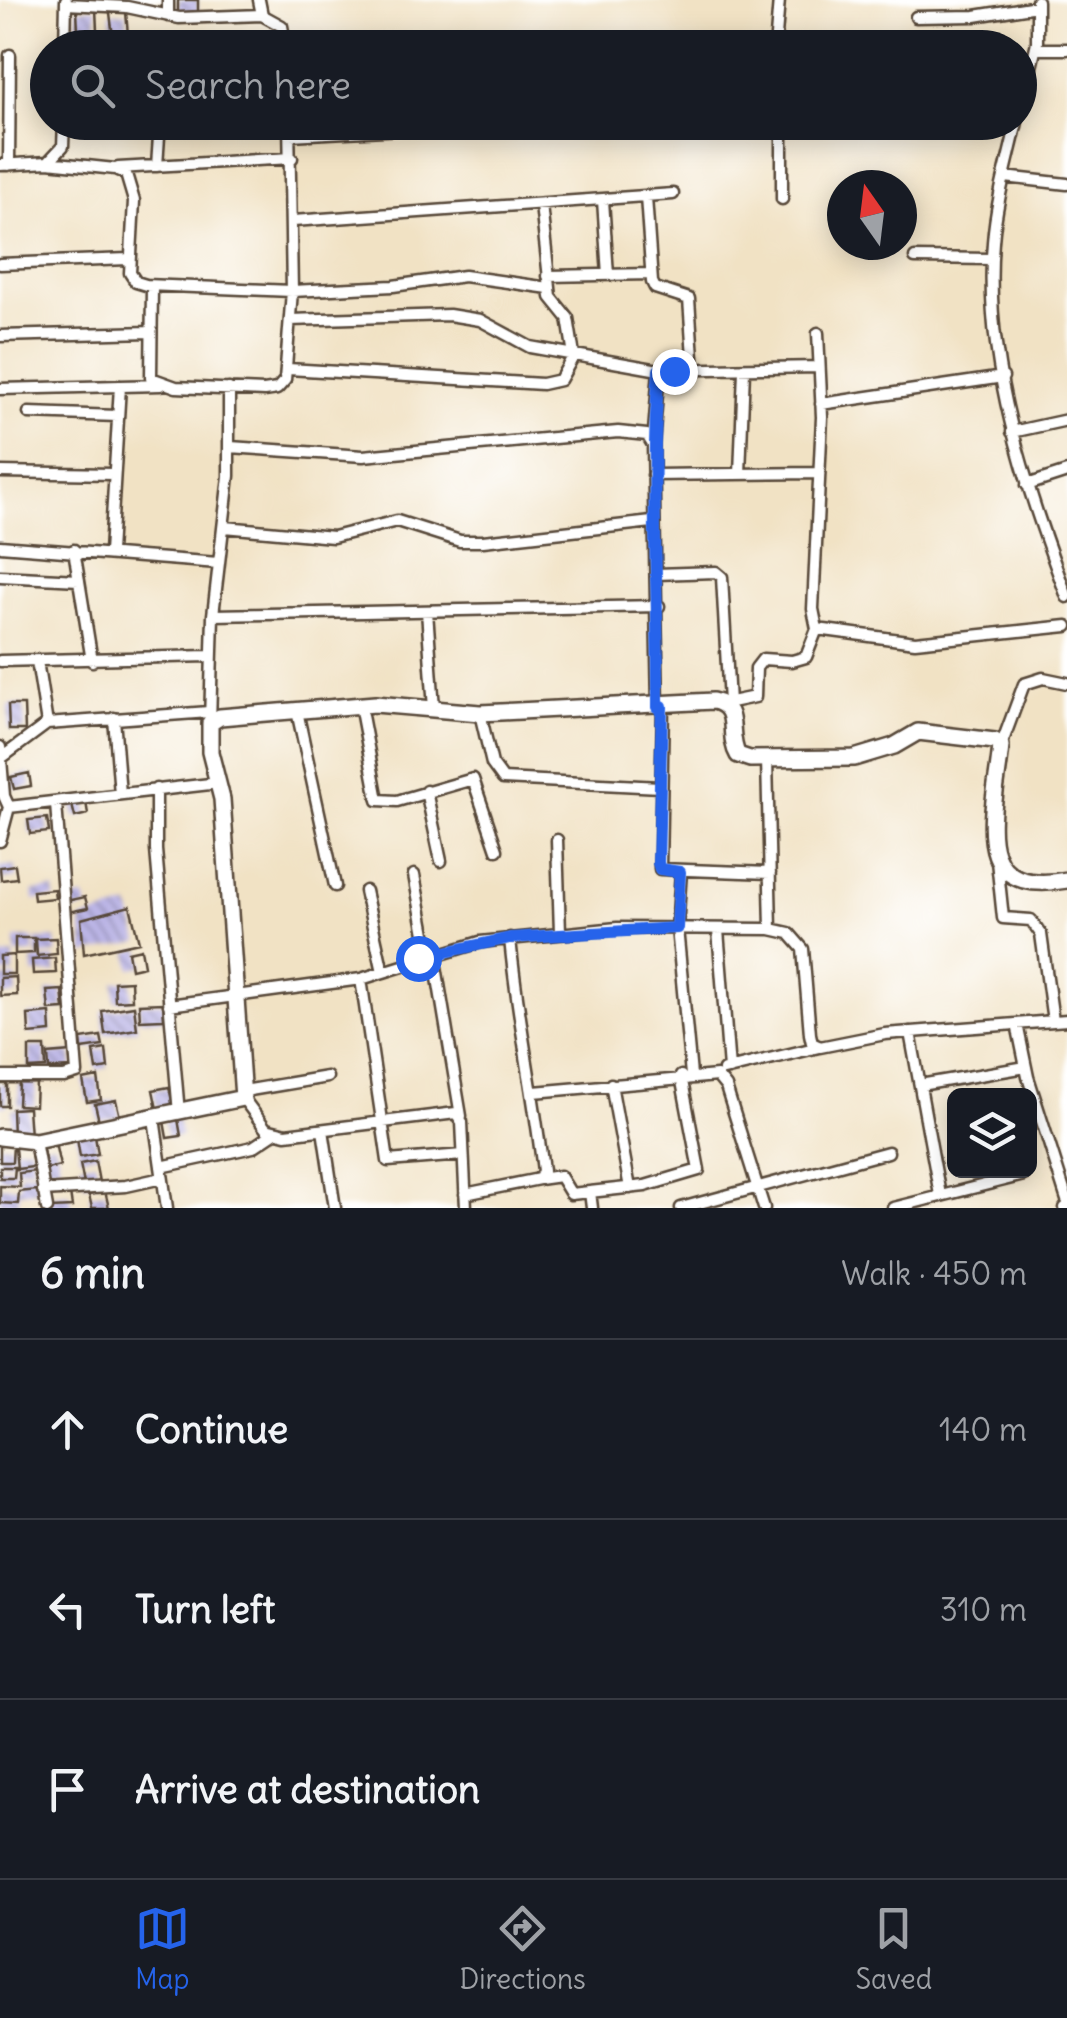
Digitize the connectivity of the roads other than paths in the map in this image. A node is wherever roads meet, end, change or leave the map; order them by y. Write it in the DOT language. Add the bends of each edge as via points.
graph roads {
  1 [pos="168,0"];
  2 [pos="259,0"];
  3 [pos="779,0"];
  4 [pos="66,2"];
  5 [pos="1037,3"];
  6 [pos="262,15"];
  7 [pos="168,16"];
  8 [pos="916,17"];
  9 [pos="65,30"];
  10 [pos="283,30"];
  11 [pos="777,30"];
  12 [pos="1036,30"];
  13 [pos="1037,49"];
  14 [pos="1067,49"];
  15 [pos="10,55"];
  16 [pos="62,140"];
  17 [pos="159,140"];
  18 [pos="291,140"];
  19 [pos="782,140"];
  20 [pos="1013,140"];
  21 [pos="292,158"];
  22 [pos="48,162"];
  23 [pos="4,165"];
  24 [pos="157,166"];
  25 [pos="115,169"];
  26 [pos="1005,177"];
  27 [pos="1067,184"];
  28 [pos="673,194"];
  29 [pos="646,197"];
  30 [pos="782,199"];
  31 [pos="603,200"];
  32 [pos="541,205"];
  33 [pos="292,221"];
  34 [pos="917,258"];
  35 [pos="128,259"];
  36 [pos="992,259"];
  37 [pos="0,264"];
  38 [pos="651,274"];
  39 [pos="608,275"];
  40 [pos="549,282"];
  41 [pos="152,286"];
  42 [pos="292,292"];
  43 [pos="290,320"];
  44 [pos="150,332"];
  45 [pos="818,333"];
  46 [pos="0,336"];
  47 [pos="574,354"];
  48 [pos="288,368"];
  49 [pos="820,368"];
  50 [pos="659,370"];
  51 [pos="744,370"];
  52 [pos="694,372"];
  53 [pos="1003,378"];
  54 [pos="162,385"];
  55 [pos="120,386"];
  56 [pos="0,388"];
  57 [pos="229,389"];
  58 [pos="821,404"];
  59 [pos="29,413"];
  60 [pos="118,416"];
  61 [pos="1067,420"];
  62 [pos="1012,432"];
  63 [pos="652,445"];
  64 [pos="230,447"];
  65 [pos="0,472"];
  66 [pos="1067,472"];
  67 [pos="816,473"];
  68 [pos="113,474"];
  69 [pos="653,474"];
  70 [pos="740,474"];
  71 [pos="1026,485"];
  72 [pos="652,522"];
  73 [pos="225,527"];
  74 [pos="0,546"];
  75 [pos="74,550"];
  76 [pos="110,552"];
  77 [pos="218,563"];
  78 [pos="656,574"];
  79 [pos="0,576"];
  80 [pos="79,580"];
  81 [pos="1067,598"];
  82 [pos="659,606"];
  83 [pos="427,611"];
  84 [pos="214,615"];
  85 [pos="1067,626"];
  86 [pos="817,629"];
  87 [pos="210,656"];
  88 [pos="0,661"];
  89 [pos="37,661"];
  90 [pos="92,661"];
  91 [pos="1067,682"];
  92 [pos="727,703"];
  93 [pos="360,706"];
  94 [pos="660,707"];
  95 [pos="434,709"];
  96 [pos="298,711"];
  97 [pos="480,713"];
  98 [pos="209,717"];
  99 [pos="114,718"];
  100 [pos="46,724"];
  101 [pos="1002,746"];
  102 [pos="2,752"];
  103 [pos="767,759"];
  104 [pos="492,764"];
  105 [pos="466,778"];
  106 [pos="220,783"];
  107 [pos="660,786"];
  108 [pos="156,789"];
  109 [pos="426,791"];
  110 [pos="120,794"];
  111 [pos="56,804"];
  112 [pos="9,808"];
  113 [pos="557,840"];
  114 [pos="0,841"];
  115 [pos="497,850"];
  116 [pos="997,860"];
  117 [pos="441,861"];
  118 [pos="680,872"];
  119 [pos="770,873"];
  120 [pos="414,875"];
  121 [pos="1067,880"];
  122 [pos="335,886"];
  123 [pos="365,891"];
  124 [pos="677,928"];
  125 [pos="718,930"];
  126 [pos="771,930"];
  127 [pos="560,934"];
  128 [pos="510,938"];
  129 [pos="431,954"];
  130 [pos="383,972"];
  131 [pos="361,979"];
  132 [pos="233,1000"];
  133 [pos="170,1005"];
  134 [pos="1067,1020"];
  135 [pos="1053,1022"];
  136 [pos="1017,1024"];
  137 [pos="910,1032"];
  138 [pos="820,1047"];
  139 [pos="1026,1067"];
  140 [pos="729,1069"];
  141 [pos="710,1073"];
  142 [pos="686,1076"];
  143 [pos="0,1077"];
  144 [pos="327,1077"];
  145 [pos="611,1084"];
  146 [pos="920,1085"];
  147 [pos="534,1092"];
  148 [pos="244,1095"];
  149 [pos="179,1112"];
  150 [pos="460,1116"];
  151 [pos="154,1118"];
  152 [pos="380,1123"];
  153 [pos="324,1130"];
  154 [pos="274,1133"];
  155 [pos="0,1137"];
  156 [pos="35,1141"];
  157 [pos="888,1152"];
  158 [pos="464,1155"];
  159 [pos="162,1172"];
  160 [pos="1015,1178"];
  161 [pos="540,1179"];
  162 [pos="630,1188"];
  163 [pos="758,1189"];
  164 [pos="43,1191"];
  165 [pos="590,1192"];
  166 [pos="465,1194"];
  167 [pos="940,1195"];
  168 [pos="1066,1205"];
  169 [pos="47,1208"];
  170 [pos="166,1208"];
  171 [pos="335,1208"];
  172 [pos="466,1208"];
  173 [pos="592,1208"];
  174 [pos="681,1208"];
  175 [pos="764,1208"];
  176 [pos="893,1208"];
  1 -- 7 [label="street"];
  2 -- 6 [label="street"];
  3 -- 11 [label="street"];
  4 -- 7 [label="street"];
  4 -- 9 [label="street"];
  5 -- 8 [label="street" via="975,16"];
  5 -- 12 [label="street"];
  6 -- 7 [label="street"];
  6 -- 10 [label="street"];
  13 -- 14 [label="street"];
  15 -- 23 [label="street"];
  16 -- 22 [label="street"];
  17 -- 24 [label="street"];
  18 -- 21 [label="street"];
  19 -- 30 [label="street"];
  20 -- 26 [label="street"];
  21 -- 24 [label="street"];
  21 -- 33 [label="street"];
  22 -- 23 [label="street"];
  22 -- 25 [label="street"];
  24 -- 25 [label="street"];
  25 -- 35 [label="street" via="126,174 134,201"];
  26 -- 27 [label="street"];
  26 -- 36 [label="street"];
  28 -- 29 [label="street"];
  29 -- 31 [label="street"];
  29 -- 38 [label="street"];
  31 -- 32 [label="street"];
  31 -- 39 [label="street"];
  32 -- 33 [label="street"];
  32 -- 40 [label="street"];
  33 -- 42 [label="street"];
  34 -- 36 [label="street"];
  35 -- 37 [label="street"];
  35 -- 41 [label="street" via="136,282"];
  36 -- 53 [label="street"];
  38 -- 39 [label="street"];
  38 -- 52 [label="street" via="655,288 689,299"];
  39 -- 40 [label="street"];
  40 -- 42 [label="street" via="464,276"];
  40 -- 47 [label="street" via="554,303 568,318"];
  41 -- 42 [label="street"];
  41 -- 44 [label="street"];
  42 -- 43 [label="street"];
  43 -- 47 [label="street" via="466,317 530,347"];
  43 -- 48 [label="street"];
  44 -- 46 [label="street"];
  44 -- 54 [label="street" via="148,368"];
  45 -- 49 [label="street"];
  47 -- 48 [label="street" via="566,375 542,384"];
  47 -- 50 [label="street"];
  48 -- 57 [label="street" via="277,389"];
  49 -- 51 [label="street"];
  49 -- 58 [label="street"];
  50 -- 52 [label="street"];
  50 -- 63 [label="street"];
  51 -- 52 [label="street"];
  51 -- 70 [label="street"];
  53 -- 58 [label="street"];
  53 -- 62 [label="street"];
  54 -- 55 [label="street"];
  54 -- 57 [label="street"];
  55 -- 56 [label="street"];
  55 -- 60 [label="street"];
  57 -- 64 [label="street"];
  58 -- 67 [label="street"];
  59 -- 60 [label="street"];
  60 -- 68 [label="street"];
  61 -- 62 [label="street"];
  62 -- 71 [label="street"];
  63 -- 64 [label="street" via="636,432 362,456"];
  63 -- 69 [label="street"];
  64 -- 73 [label="street"];
  65 -- 68 [label="street"];
  66 -- 71 [label="street"];
  67 -- 70 [label="street"];
  67 -- 86 [label="street"];
  68 -- 76 [label="street"];
  69 -- 70 [label="street"];
  69 -- 72 [label="street"];
  71 -- 81 [label="street"];
  72 -- 73 [label="street" via="483,541 460,541 397,521 333,537"];
  72 -- 78 [label="street"];
  73 -- 77 [label="street"];
  74 -- 75 [label="street"];
  75 -- 76 [label="street"];
  75 -- 80 [label="street"];
  76 -- 77 [label="street"];
  77 -- 84 [label="street"];
  78 -- 82 [label="street"];
  78 -- 92 [label="street" via="722,577"];
  79 -- 80 [label="street"];
  80 -- 90 [label="street"];
  82 -- 83 [label="street"];
  82 -- 94 [label="street"];
  83 -- 84 [label="street"];
  83 -- 95 [label="street"];
  84 -- 87 [label="street"];
  85 -- 86 [label="street" via="915,642"];
  86 -- 92 [label="street" via="806,657 763,659 755,697"];
  87 -- 90 [label="street"];
  87 -- 98 [label="street"];
  88 -- 89 [label="street"];
  89 -- 90 [label="street"];
  89 -- 100 [label="street"];
  91 -- 101 [label="street" via="1043,678 1024,684"];
  92 -- 94 [label="street"];
  92 -- 103 [label="street" via="738,755"];
  93 -- 95 [label="street"];
  93 -- 96 [label="street"];
  93 -- 109 [label="street" via="374,795 386,803"];
  94 -- 97 [label="street"];
  94 -- 107 [label="street"];
  95 -- 97 [label="street"];
  96 -- 98 [label="street"];
  96 -- 122 [label="street"];
  97 -- 104 [label="street"];
  98 -- 99 [label="street"];
  98 -- 106 [label="street"];
  99 -- 100 [label="street"];
  99 -- 110 [label="street"];
  100 -- 102 [label="street"];
  101 -- 103 [label="street" via="918,732 854,758"];
  101 -- 116 [label="street" via="992,814"];
  102 -- 112 [label="street"];
  103 -- 119 [label="street"];
  104 -- 105 [label="street"];
  104 -- 107 [label="street" via="512,782"];
  105 -- 109 [label="street"];
  105 -- 115 [label="street" via="478,785"];
  106 -- 108 [label="street"];
  106 -- 132 [label="street"];
  107 -- 118 [label="street" via="658,863"];
  108 -- 110 [label="street"];
  108 -- 133 [label="street"];
  109 -- 117 [label="street"];
  110 -- 111 [label="street"];
  111 -- 112 [label="street"];
  111 -- 143 [label="street" via="77,1073"];
  112 -- 114 [label="street"];
  113 -- 127 [label="street"];
  116 -- 121 [label="street" via="1006,874 1024,882"];
  116 -- 135 [label="street" via="1003,918 1031,920 1041,934"];
  118 -- 119 [label="street"];
  118 -- 124 [label="street"];
  119 -- 126 [label="street"];
  120 -- 129 [label="street"];
  123 -- 130 [label="street"];
  124 -- 125 [label="street"];
  124 -- 127 [label="street"];
  124 -- 142 [label="street"];
  125 -- 126 [label="street"];
  125 -- 140 [label="street"];
  126 -- 138 [label="street" via="789,933 802,950 810,1034"];
  127 -- 128 [label="street"];
  128 -- 129 [label="street"];
  128 -- 147 [label="street" via="520,1038"];
  129 -- 130 [label="street"];
  129 -- 150 [label="street"];
  130 -- 131 [label="street"];
  131 -- 132 [label="street"];
  131 -- 152 [label="street"];
  132 -- 133 [label="street"];
  132 -- 148 [label="street"];
  133 -- 149 [label="street"];
  134 -- 135 [label="street"];
  135 -- 136 [label="street"];
  136 -- 137 [label="street"];
  136 -- 139 [label="street"];
  137 -- 138 [label="street"];
  137 -- 146 [label="street"];
  138 -- 140 [label="street"];
  139 -- 146 [label="street"];
  139 -- 168 [label="street"];
  140 -- 141 [label="street"];
  141 -- 142 [label="street"];
  141 -- 163 [label="street" via="723,1081"];
  142 -- 145 [label="street"];
  142 -- 162 [label="street" via="699,1170"];
  144 -- 148 [label="street"];
  145 -- 147 [label="street"];
  145 -- 162 [label="street"];
  146 -- 167 [label="street"];
  147 -- 161 [label="street"];
  148 -- 149 [label="street"];
  148 -- 154 [label="street" via="260,1124"];
  149 -- 151 [label="street"];
  150 -- 152 [label="street"];
  150 -- 158 [label="street"];
  151 -- 156 [label="street"];
  151 -- 159 [label="street"];
  152 -- 153 [label="street"];
  152 -- 158 [label="street" via="388,1161"];
  153 -- 154 [label="street"];
  153 -- 171 [label="street"];
  154 -- 159 [label="street" via="253,1147"];
  155 -- 156 [label="street"];
  156 -- 164 [label="street"];
  157 -- 163 [label="street"];
  158 -- 166 [label="street"];
  159 -- 164 [label="street" via="85,1191"];
  159 -- 170 [label="street"];
  160 -- 167 [label="street"];
  161 -- 165 [label="street" via="557,1175 568,1193"];
  161 -- 166 [label="street"];
  162 -- 165 [label="street"];
  163 -- 174 [label="street"];
  163 -- 175 [label="street"];
  164 -- 169 [label="street"];
  165 -- 173 [label="street"];
  166 -- 172 [label="street"];
  167 -- 176 [label="street"];
}
